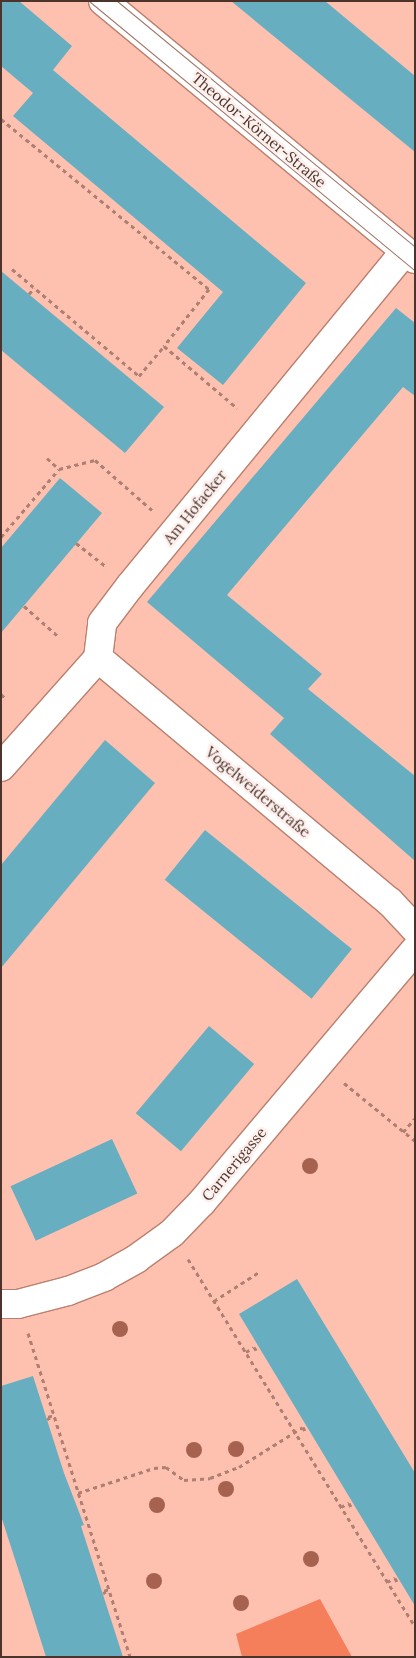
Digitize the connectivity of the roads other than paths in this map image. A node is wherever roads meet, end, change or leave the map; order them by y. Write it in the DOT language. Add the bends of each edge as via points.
graph roads {
  1 [pos="103,1"];
  2 [pos="410,255"];
  3 [pos="98,658"];
  4 [pos="1,767"];
  5 [pos="415,928"];
  6 [pos="415,950"];
  7 [pos="1,1304"];
  1 -- 2 [label="street, Theodor-Körner-Straße"];
  2 -- 3 [label="street, Am Hofacker" via="130,586 102,623"];
  3 -- 4 [label="street"];
  3 -- 5 [label="street, Vogelweiderstraße" via="390,902"];
  6 -- 7 [label="street, Carnerigasse" via="202,1202 172,1233 136,1259 68,1292 18,1304"];
}
